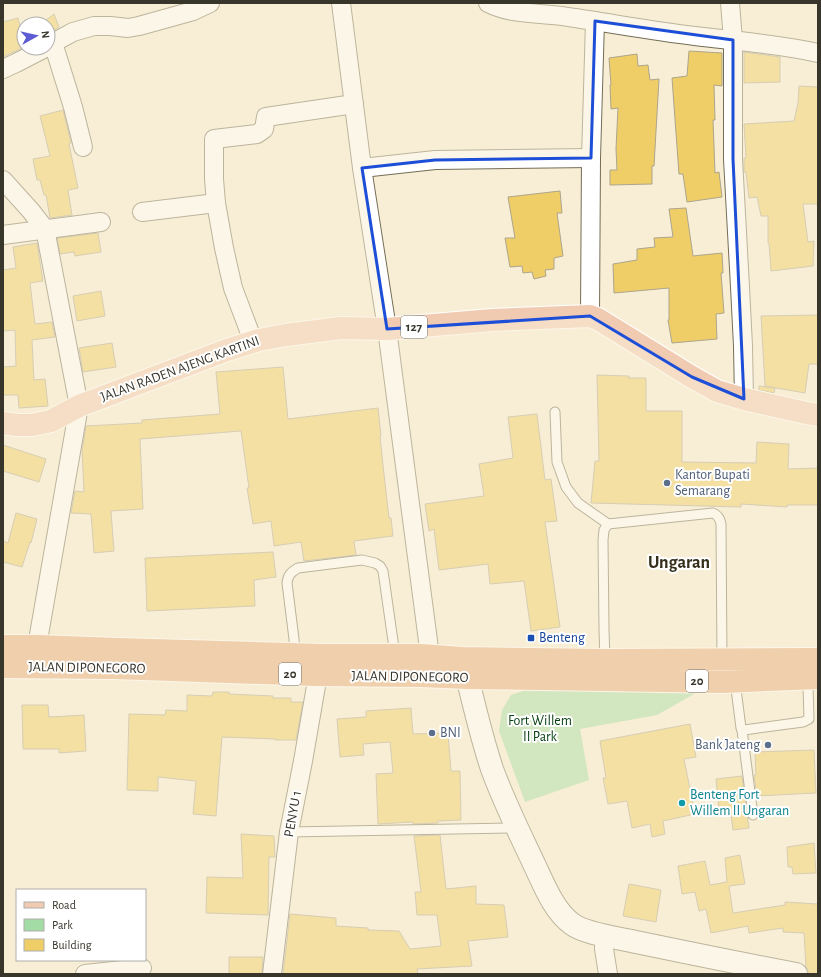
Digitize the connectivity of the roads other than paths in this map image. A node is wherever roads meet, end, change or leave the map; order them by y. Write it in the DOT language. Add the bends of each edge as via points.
graph roads {
  1 [pos="210,3"];
  2 [pos="341,3"];
  3 [pos="488,3"];
  4 [pos="730,3"];
  5 [pos="596,21"];
  6 [pos="733,40"];
  7 [pos="56,42"];
  8 [pos="818,53"];
  9 [pos="31,56"];
  10 [pos="53,56"];
  11 [pos="3,69"];
  12 [pos="354,104"];
  13 [pos="83,147"];
  14 [pos="591,158"];
  15 [pos="362,168"];
  16 [pos="3,180"];
  17 [pos="216,203"];
  18 [pos="142,212"];
  19 [pos="101,222"];
  20 [pos="45,229"];
  21 [pos="3,235"];
  22 [pos="590,316"];
  23 [pos="387,329"];
  24 [pos="253,342"];
  25 [pos="744,399"];
  26 [pos="79,406"];
  27 [pos="555,412"];
  28 [pos="818,414"];
  29 [pos="3,423"];
  30 [pos="608,524"];
  31 [pos="3,646"];
  32 [pos="295,654"];
  33 [pos="395,655"];
  34 [pos="37,656"];
  35 [pos="462,658"];
  36 [pos="818,659"];
  37 [pos="320,665"];
  38 [pos="429,666"];
  39 [pos="3,667"];
  40 [pos="604,670"];
  41 [pos="725,672"];
  42 [pos="468,678"];
  43 [pos="814,678"];
  44 [pos="742,730"];
  45 [pos="754,815"];
  46 [pos="517,828"];
  47 [pos="289,832"];
  48 [pos="604,935"];
  49 [pos="142,968"];
  50 [pos="84,974"];
  51 [pos="272,974"];
  52 [pos="608,974"];
  53 [pos="796,974"];
  1 -- 7 [label="street" via="193,11 139,26 94,26 73,32"];
  2 -- 12 [label="street"];
  3 -- 5 [label="street" via="511,12"];
  4 -- 6 [label="street"];
  5 -- 6 [label="street"];
  5 -- 14 [label="street"];
  6 -- 8 [label="street"];
  6 -- 25 [label="street" via="733,159"];
  9 -- 11 [label="street"];
  10 -- 13 [label="street" via="73,107"];
  12 -- 15 [label="street"];
  12 -- 17 [label="street" via="266,117 264,129 257,134 214,139"];
  14 -- 15 [label="street" via="435,160"];
  14 -- 22 [label="street"];
  15 -- 23 [label="street"];
  16 -- 20 [label="street"];
  17 -- 18 [label="street"];
  17 -- 24 [label="street" via="234,288"];
  19 -- 20 [label="street"];
  20 -- 21 [label="street"];
  20 -- 26 [label="street"];
  22 -- 23 [label="main road, JALAN RADEN AJENG KARTINI / 127" via="492,320"];
  22 -- 25 [label="main road, JALAN RADEN AJENG KARTINI / 127" via="717,391"];
  23 -- 24 [label="main road, JALAN RADEN AJENG KARTINI / 127" via="334,329"];
  23 -- 38 [label="street"];
  24 -- 26 [label="main road, JALAN RADEN AJENG KARTINI / 127"];
  25 -- 28 [label="main road, JALAN RADEN AJENG KARTINI / 127"];
  26 -- 29 [label="main road, JALAN RADEN AJENG KARTINI / 127" via="51,421 32,425"];
  26 -- 34 [label="street"];
  27 -- 30 [label="lane" via="557,462 566,487 578,503"];
  30 -- 40 [label="lane" via="604,530 603,540"];
  30 -- 41 [label="lane" via="716,514 721,524"];
  31 -- 34 [label="highway, JALAN DIPONEGORO / 20"];
  32 -- 33 [label="lane" via="288,576 298,568 362,560 375,563 383,571"];
  32 -- 34 [label="highway, JALAN DIPONEGORO / 20" via="118,649"];
  32 -- 37 [label="highway, JALAN DIPONEGORO / 20"];
  33 -- 37 [label="highway, JALAN DIPONEGORO / 20"];
  33 -- 38 [label="highway, JALAN DIPONEGORO / 20"];
  34 -- 37 [label="highway, JALAN DIPONEGORO / 20" via="122,668"];
  34 -- 39 [label="highway, JALAN DIPONEGORO / 20"];
  35 -- 38 [label="highway, JALAN DIPONEGORO / 20"];
  35 -- 40 [label="highway, JALAN DIPONEGORO / 20"];
  35 -- 42 [label="street"];
  36 -- 41 [label="highway, JALAN DIPONEGORO / 20"];
  37 -- 38 [label="highway, JALAN DIPONEGORO / 20"];
  37 -- 47 [label="street, PENYU 1"];
  38 -- 42 [label="highway, JALAN DIPONEGORO / 20"];
  40 -- 41 [label="highway, JALAN DIPONEGORO / 20"];
  40 -- 42 [label="highway, JALAN DIPONEGORO / 20"];
  41 -- 43 [label="highway, JALAN DIPONEGORO / 20"];
  41 -- 44 [label="lane"];
  42 -- 46 [label="street" via="492,769"];
  43 -- 44 [label="lane" via="808,686 809,719"];
  44 -- 45 [label="lane"];
  46 -- 47 [label="lane"];
  46 -- 48 [label="street" via="544,886 564,918 581,929"];
  47 -- 51 [label="street, PENYU 1"];
  48 -- 52 [label="street"];
  48 -- 53 [label="street"];
  49 -- 50 [label="street"];
}
